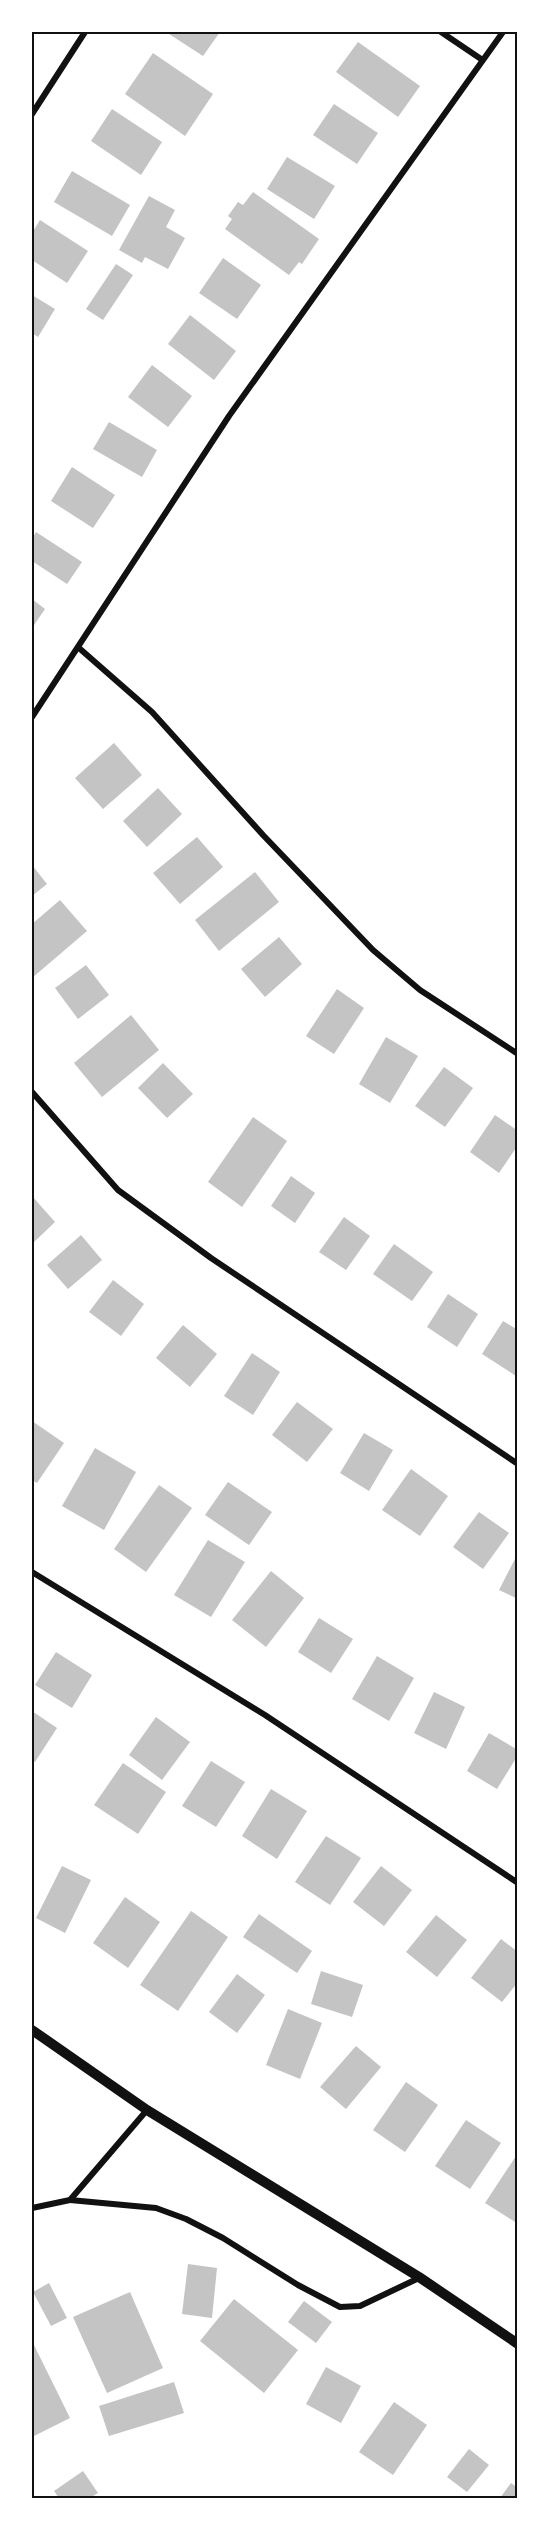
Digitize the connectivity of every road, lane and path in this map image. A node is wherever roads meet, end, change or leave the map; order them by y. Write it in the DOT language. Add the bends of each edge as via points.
graph roads {
  1 [pos="85,32"];
  2 [pos="441,32"];
  3 [pos="503,32"];
  4 [pos="482,59"];
  5 [pos="32,114"];
  6 [pos="79,648"];
  7 [pos="32,717"];
  8 [pos="518,1054"];
  9 [pos="32,1092"];
  10 [pos="518,1464"];
  11 [pos="32,1572"];
  12 [pos="518,1883"];
  13 [pos="32,2030"];
  14 [pos="147,2110"];
  15 [pos="70,2200"];
  16 [pos="32,2208"];
  17 [pos="419,2277"];
  18 [pos="518,2344"];
  1 -- 5 [label="street"];
  2 -- 4 [label="street"];
  3 -- 4 [label="street"];
  4 -- 6 [label="street" via="229,416"];
  6 -- 7 [label="street"];
  6 -- 8 [label="street" via="152,712 373,950 420,990"];
  9 -- 10 [label="street" via="118,1190 211,1258"];
  11 -- 12 [label="street" via="265,1715"];
  13 -- 14 [label="street"];
  14 -- 15 [label="street"];
  14 -- 17 [label="street"];
  15 -- 16 [label="street"];
  15 -- 17 [label="street" via="156,2208 186,2219 340,2307 360,2306"];
  17 -- 18 [label="street"];
}
